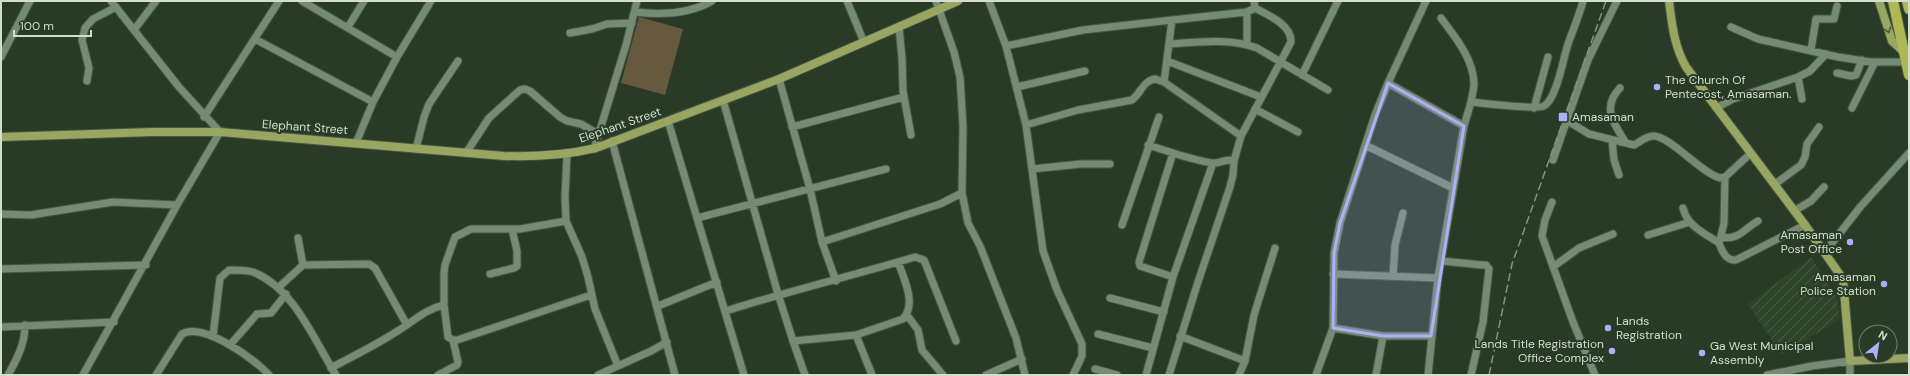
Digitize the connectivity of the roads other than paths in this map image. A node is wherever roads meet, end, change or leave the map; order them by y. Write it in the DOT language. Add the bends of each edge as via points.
graph roads {
  1 [pos="30,1"];
  2 [pos="111,1"];
  3 [pos="156,1"];
  4 [pos="279,1"];
  5 [pos="302,1"];
  6 [pos="364,1"];
  7 [pos="431,1"];
  8 [pos="637,1"];
  9 [pos="712,1"];
  10 [pos="847,1"];
  11 [pos="936,1"];
  12 [pos="958,1"];
  13 [pos="989,1"];
  14 [pos="1338,1"];
  15 [pos="1426,1"];
  16 [pos="1584,1"];
  17 [pos="1617,1"];
  18 [pos="1669,1"];
  19 [pos="1879,1"];
  20 [pos="1893,1"];
  21 [pos="1907,1"];
  22 [pos="1254,5"];
  23 [pos="1837,6"];
  24 [pos="116,8"];
  25 [pos="1909,9"];
  26 [pos="938,10"];
  27 [pos="634,12"];
  28 [pos="1247,12"];
  29 [pos="1441,18"];
  30 [pos="1172,20"];
  31 [pos="632,23"];
  32 [pos="348,27"];
  33 [pos="899,27"];
  34 [pos="1731,27"];
  35 [pos="134,30"];
  36 [pos="570,33"];
  37 [pos="255,39"];
  38 [pos="864,42"];
  39 [pos="1170,44"];
  40 [pos="1247,44"];
  41 [pos="1006,46"];
  42 [pos="1811,50"];
  43 [pos="2,54"];
  44 [pos="1826,54"];
  45 [pos="397,57"];
  46 [pos="1548,57"];
  47 [pos="1906,58"];
  48 [pos="1862,60"];
  49 [pos="458,61"];
  50 [pos="1167,61"];
  51 [pos="1281,62"];
  52 [pos="1875,62"];
  53 [pos="1085,72"];
  54 [pos="1837,73"];
  55 [pos="1302,75"];
  56 [pos="1909,75"];
  57 [pos="1798,77"];
  58 [pos="779,78"];
  59 [pos="87,81"];
  60 [pos="1164,82"];
  61 [pos="1388,83"];
  62 [pos="1018,87"];
  63 [pos="1620,88"];
  64 [pos="1328,90"];
  65 [pos="904,97"];
  66 [pos="1261,97"];
  67 [pos="1802,99"];
  68 [pos="723,100"];
  69 [pos="373,102"];
  70 [pos="1471,102"];
  71 [pos="1256,108"];
  72 [pos="1534,108"];
  73 [pos="1716,108"];
  74 [pos="1852,108"];
  75 [pos="204,117"];
  76 [pos="1159,117"];
  77 [pos="1566,120"];
  78 [pos="668,121"];
  79 [pos="1026,125"];
  80 [pos="1464,126"];
  81 [pos="792,127"];
  82 [pos="1820,127"];
  83 [pos="220,132"];
  84 [pos="1298,132"];
  85 [pos="598,134"];
  86 [pos="911,135"];
  87 [pos="1241,136"];
  88 [pos="1,137"];
  89 [pos="1612,140"];
  90 [pos="612,141"];
  91 [pos="356,143"];
  92 [pos="1626,143"];
  93 [pos="1148,145"];
  94 [pos="1365,145"];
  95 [pos="594,148"];
  96 [pos="416,149"];
  97 [pos="466,153"];
  98 [pos="1173,153"];
  99 [pos="1751,153"];
  100 [pos="1909,153"];
  101 [pos="568,154"];
  102 [pos="1553,160"];
  103 [pos="1234,161"];
  104 [pos="1213,163"];
  105 [pos="1110,164"];
  106 [pos="886,168"];
  107 [pos="1032,169"];
  108 [pos="1619,175"];
  109 [pos="1725,177"];
  110 [pos="1775,184"];
  111 [pos="1824,187"];
  112 [pos="1453,188"];
  113 [pos="810,189"];
  114 [pos="962,193"];
  115 [pos="1552,202"];
  116 [pos="753,203"];
  117 [pos="177,205"];
  118 [pos="1683,208"];
  119 [pos="1794,211"];
  120 [pos="1403,213"];
  121 [pos="1,214"];
  122 [pos="697,218"];
  123 [pos="566,221"];
  124 [pos="1758,221"];
  125 [pos="1690,222"];
  126 [pos="1805,224"];
  127 [pos="1122,225"];
  128 [pos="512,229"];
  129 [pos="1612,234"];
  130 [pos="1648,235"];
  131 [pos="298,238"];
  132 [pos="1720,239"];
  133 [pos="822,242"];
  134 [pos="1275,248"];
  135 [pos="1825,252"];
  136 [pos="1442,261"];
  137 [pos="898,262"];
  138 [pos="303,264"];
  139 [pos="146,265"];
  140 [pos="1554,267"];
  141 [pos="1,269"];
  142 [pos="490,274"];
  143 [pos="1333,274"];
  144 [pos="1393,276"];
  145 [pos="1173,277"];
  146 [pos="1438,278"];
  147 [pos="836,281"];
  148 [pos="717,282"];
  149 [pos="279,287"];
  150 [pos="286,294"];
  151 [pos="778,294"];
  152 [pos="591,295"];
  153 [pos="1110,298"];
  154 [pos="444,305"];
  155 [pos="658,306"];
  156 [pos="726,311"];
  157 [pos="1164,312"];
  158 [pos="907,315"];
  159 [pos="114,322"];
  160 [pos="25,325"];
  161 [pos="407,325"];
  162 [pos="1,327"];
  163 [pos="1333,328"];
  164 [pos="1098,334"];
  165 [pos="856,335"];
  166 [pos="213,336"];
  167 [pos="1180,336"];
  168 [pos="1383,336"];
  169 [pos="1431,336"];
  170 [pos="453,340"];
  171 [pos="793,341"];
  172 [pos="956,341"];
  173 [pos="667,342"];
  174 [pos="230,345"];
  175 [pos="1153,348"];
  176 [pos="1909,358"];
  177 [pos="1022,359"];
  178 [pos="1245,361"];
  179 [pos="1850,361"];
  180 [pos="618,366"];
  181 [pos="332,368"];
  182 [pos="1095,369"];
  183 [pos="8,375"];
  184 [pos="83,375"];
  185 [pos="156,375"];
  186 [pos="269,375"];
  187 [pos="336,375"];
  188 [pos="438,375"];
  189 [pos="598,375"];
  190 [pos="675,375"];
  191 [pos="744,375"];
  192 [pos="805,375"];
  193 [pos="872,375"];
  194 [pos="943,375"];
  195 [pos="986,375"];
  196 [pos="1025,375"];
  197 [pos="1073,375"];
  198 [pos="1117,375"];
  199 [pos="1146,375"];
  200 [pos="1168,375"];
  201 [pos="1239,375"];
  202 [pos="1316,375"];
  203 [pos="1376,375"];
  204 [pos="1428,375"];
  205 [pos="1471,375"];
  206 [pos="1595,375"];
  207 [pos="1767,375"];
  208 [pos="1850,375"];
  1 -- 43 [label="street"];
  2 -- 24 [label="street"];
  3 -- 35 [label="street"];
  4 -- 37 [label="street"];
  5 -- 32 [label="street"];
  6 -- 32 [label="street"];
  7 -- 45 [label="street"];
  8 -- 27 [label="street"];
  9 -- 27 [label="street" via="692,10 646,14"];
  10 -- 38 [label="street"];
  11 -- 26 [label="street"];
  12 -- 26 [label="main road, Elephant Street"];
  13 -- 41 [label="street"];
  14 -- 55 [label="street"];
  15 -- 61 [label="street"];
  16 -- 72 [label="street" via="1565,54 1558,83 1548,102 1543,107"];
  17 -- 77 [label="street" via="1588,60"];
  18 -- 73 [label="main road" via="1678,54"];
  19 -- 47 [label="main road, one-way" via="1892,41"];
  20 -- 47 [label="highway"];
  21 -- 25 [label="highway"];
  22 -- 28 [label="street"];
  22 -- 51 [label="street" via="1281,23 1291,36 1291,42"];
  23 -- 42 [label="street" via="1834,19 1816,19"];
  24 -- 35 [label="street"];
  24 -- 59 [label="street" via="93,19 85,28 82,40 89,68"];
  26 -- 33 [label="main road, Elephant Street"];
  26 -- 114 [label="street" via="954,52 960,77 963,126"];
  27 -- 31 [label="street"];
  28 -- 30 [label="street"];
  28 -- 40 [label="street"];
  29 -- 70 [label="street" via="1460,44 1470,66 1474,84"];
  30 -- 39 [label="street"];
  30 -- 41 [label="street" via="1083,30"];
  31 -- 36 [label="street" via="607,24"];
  31 -- 85 [label="street"];
  32 -- 45 [label="street"];
  33 -- 38 [label="main road, Elephant Street"];
  33 -- 65 [label="street"];
  34 -- 42 [label="street" via="1758,39"];
  35 -- 75 [label="street"];
  37 -- 69 [label="street"];
  37 -- 75 [label="street"];
  38 -- 58 [label="main road, Elephant Street"];
  39 -- 40 [label="street"];
  39 -- 50 [label="street"];
  40 -- 51 [label="street"];
  41 -- 62 [label="street"];
  42 -- 44 [label="street"];
  44 -- 48 [label="street"];
  44 -- 57 [label="street" via="1810,71"];
  45 -- 69 [label="street"];
  46 -- 72 [label="street"];
  47 -- 52 [label="street"];
  47 -- 56 [label="highway"];
  48 -- 52 [label="street"];
  48 -- 54 [label="street" via="1856,75"];
  49 -- 96 [label="street" via="429,104"];
  50 -- 60 [label="street"];
  50 -- 66 [label="street"];
  51 -- 55 [label="street"];
  51 -- 66 [label="street"];
  52 -- 74 [label="street"];
  53 -- 62 [label="street"];
  55 -- 64 [label="street"];
  57 -- 67 [label="street"];
  57 -- 73 [label="street" via="1733,99"];
  58 -- 68 [label="main road, Elephant Street"];
  58 -- 81 [label="street"];
  60 -- 79 [label="street" via="1151,79 1132,100 1078,110"];
  60 -- 87 [label="street"];
  61 -- 80 [label="street"];
  61 -- 94 [label="street"];
  62 -- 79 [label="street"];
  63 -- 92 [label="street" via="1611,101 1610,111 1613,122"];
  65 -- 81 [label="street"];
  65 -- 86 [label="street"];
  66 -- 71 [label="street"];
  68 -- 78 [label="main road, Elephant Street"];
  68 -- 116 [label="street"];
  69 -- 91 [label="street"];
  70 -- 72 [label="street"];
  70 -- 80 [label="street"];
  71 -- 84 [label="street"];
  71 -- 87 [label="street"];
  73 -- 99 [label="main road"];
  75 -- 83 [label="street"];
  76 -- 93 [label="street"];
  77 -- 89 [label="street" via="1589,134"];
  77 -- 102 [label="street"];
  78 -- 90 [label="main road, Elephant Street"];
  78 -- 122 [label="street"];
  79 -- 107 [label="street"];
  80 -- 112 [label="street"];
  81 -- 113 [label="street"];
  82 -- 110 [label="street" via="1807,144 1806,157 1801,165"];
  83 -- 88 [label="main road, Elephant Street"];
  83 -- 91 [label="main road, Elephant Street"];
  83 -- 117 [label="street"];
  85 -- 95 [label="street"];
  85 -- 97 [label="street" via="581,124 560,117 525,89 520,90 489,118"];
  87 -- 103 [label="street"];
  89 -- 92 [label="street"];
  89 -- 108 [label="street"];
  90 -- 95 [label="main road, Elephant Street"];
  90 -- 155 [label="street"];
  91 -- 96 [label="main road, Elephant Street"];
  92 -- 109 [label="street" via="1634,144 1655,135 1716,177"];
  93 -- 98 [label="street"];
  93 -- 127 [label="street"];
  94 -- 112 [label="street"];
  94 -- 143 [label="street" via="1340,223"];
  95 -- 101 [label="main road, Elephant Street"];
  96 -- 97 [label="main road, Elephant Street"];
  97 -- 101 [label="main road, Elephant Street" via="515,156"];
  98 -- 104 [label="street"];
  98 -- 145 [label="street" via="1140,262 1140,266"];
  99 -- 109 [label="street"];
  99 -- 110 [label="main road"];
  100 -- 135 [label="street" via="1861,206"];
  101 -- 123 [label="street"];
  103 -- 104 [label="street"];
  103 -- 167 [label="street" via="1230,187"];
  104 -- 145 [label="street"];
  105 -- 107 [label="street"];
  106 -- 113 [label="street"];
  107 -- 197 [label="street" via="1043,251 1082,344 1082,356"];
  109 -- 132 [label="street" via="1724,223"];
  110 -- 119 [label="main road"];
  111 -- 119 [label="street" via="1810,201"];
  112 -- 136 [label="street"];
  113 -- 116 [label="street"];
  113 -- 133 [label="street"];
  114 -- 133 [label="street" via="940,204"];
  114 -- 177 [label="street" via="970,230 987,263"];
  115 -- 140 [label="street" via="1542,236"];
  116 -- 122 [label="street"];
  116 -- 151 [label="street"];
  117 -- 121 [label="street" via="113,202 31,215"];
  117 -- 139 [label="street"];
  118 -- 125 [label="street"];
  119 -- 126 [label="main road"];
  120 -- 144 [label="street" via="1394,245"];
  122 -- 148 [label="street"];
  123 -- 128 [label="street"];
  123 -- 152 [label="street" via="582,257"];
  124 -- 132 [label="street" via="1740,235"];
  125 -- 130 [label="street"];
  125 -- 132 [label="street" via="1700,232"];
  126 -- 132 [label="street" via="1736,260 1730,260 1726,256"];
  126 -- 135 [label="main road"];
  128 -- 142 [label="street" via="517,266"];
  128 -- 154 [label="street" via="471,229 455,237 445,265"];
  129 -- 140 [label="street" via="1579,248"];
  131 -- 138 [label="street"];
  133 -- 147 [label="street"];
  134 -- 178 [label="street" via="1254,315"];
  135 -- 179 [label="main road" via="1843,278"];
  136 -- 146 [label="street"];
  136 -- 205 [label="street" via="1482,265 1489,269 1483,322"];
  137 -- 147 [label="street"];
  137 -- 158 [label="street" via="908,289"];
  137 -- 172 [label="street" via="915,257 924,260"];
  138 -- 149 [label="street"];
  138 -- 161 [label="street" via="363,263 375,268"];
  139 -- 141 [label="street"];
  139 -- 159 [label="street"];
  140 -- 206 [label="street"];
  143 -- 144 [label="street"];
  143 -- 163 [label="street"];
  144 -- 146 [label="street"];
  145 -- 157 [label="street"];
  146 -- 169 [label="street"];
  147 -- 151 [label="street"];
  148 -- 155 [label="street"];
  148 -- 156 [label="street"];
  149 -- 150 [label="street"];
  149 -- 166 [label="street" via="252,272 229,270 224,273 220,278"];
  150 -- 174 [label="street" via="271,313 257,314"];
  150 -- 181 [label="street"];
  151 -- 156 [label="street"];
  151 -- 171 [label="street"];
  152 -- 170 [label="street"];
  152 -- 180 [label="street"];
  153 -- 157 [label="street"];
  154 -- 161 [label="street" via="433,307"];
  154 -- 170 [label="street" via="448,337"];
  155 -- 173 [label="street"];
  156 -- 191 [label="street"];
  157 -- 175 [label="street"];
  158 -- 165 [label="street" via="878,329"];
  158 -- 194 [label="street" via="918,330 922,350"];
  159 -- 160 [label="street"];
  159 -- 184 [label="street"];
  160 -- 162 [label="street"];
  160 -- 183 [label="street" via="22,347"];
  161 -- 181 [label="street"];
  163 -- 168 [label="street"];
  163 -- 202 [label="street"];
  164 -- 175 [label="street"];
  165 -- 171 [label="street"];
  165 -- 193 [label="street"];
  166 -- 174 [label="street"];
  166 -- 185 [label="street" via="190,332 182,334"];
  167 -- 178 [label="street"];
  167 -- 200 [label="street"];
  168 -- 169 [label="street"];
  168 -- 203 [label="street"];
  169 -- 204 [label="street"];
  170 -- 188 [label="street" via="457,365"];
  171 -- 192 [label="street"];
  173 -- 180 [label="street"];
  173 -- 190 [label="street"];
  174 -- 186 [label="street" via="262,366"];
  175 -- 199 [label="street"];
  176 -- 179 [label="main road"];
  177 -- 195 [label="street"];
  177 -- 196 [label="street"];
  178 -- 201 [label="street"];
  179 -- 207 [label="street"];
  179 -- 208 [label="street"];
  180 -- 189 [label="street"];
  181 -- 187 [label="street"];
  182 -- 198 [label="street"];
}
